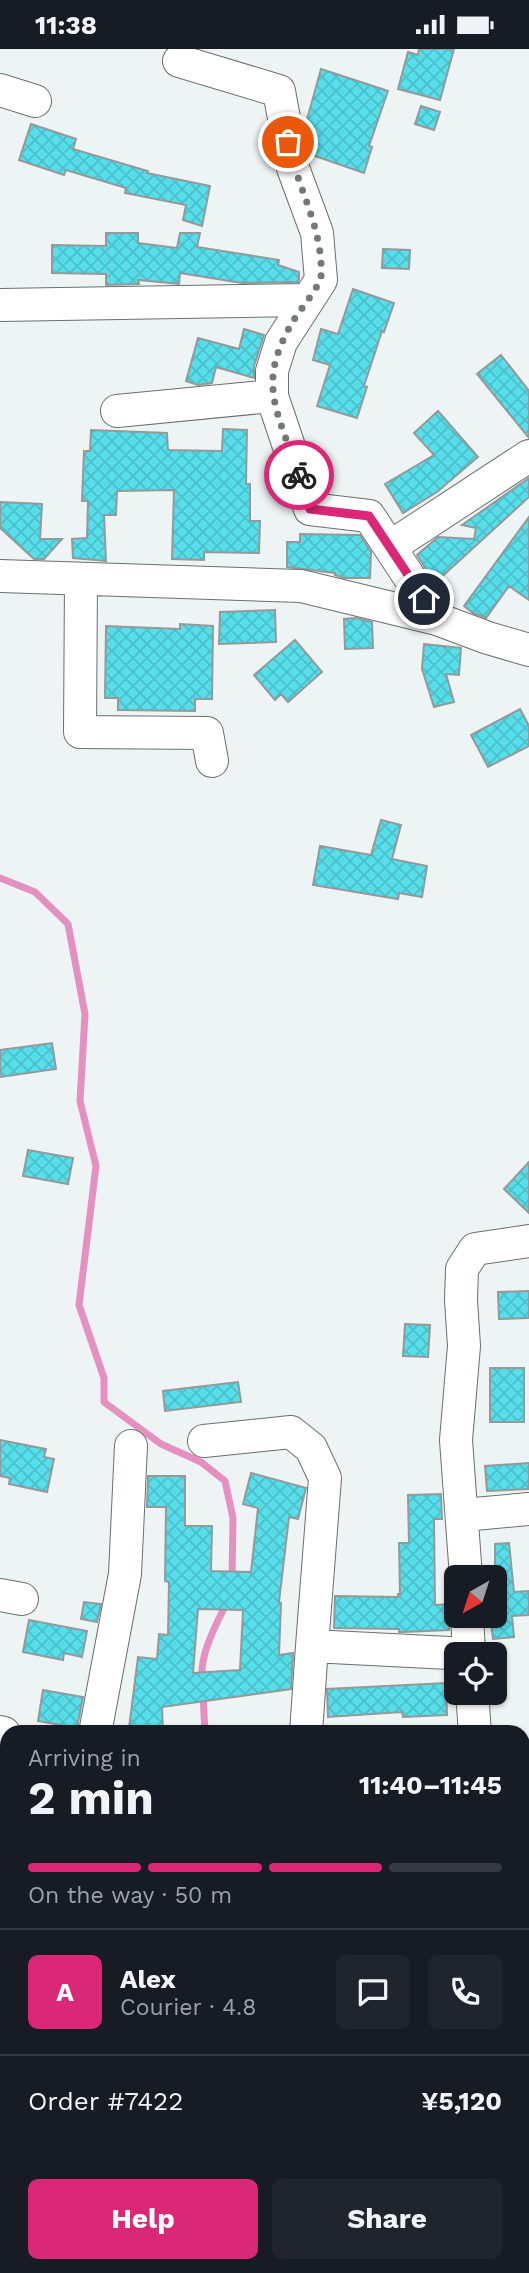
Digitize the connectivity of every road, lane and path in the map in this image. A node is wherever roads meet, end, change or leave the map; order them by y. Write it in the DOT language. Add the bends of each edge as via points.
graph roads {
  1 [pos="179,61"];
  2 [pos="0,90"];
  3 [pos="35,101"];
  4 [pos="306,300"];
  5 [pos="0,305"];
  6 [pos="272,396"];
  7 [pos="117,411"];
  8 [pos="529,456"];
  9 [pos="390,547"];
  10 [pos="0,576"];
  11 [pos="81,579"];
  12 [pos="437,619"];
  13 [pos="529,650"];
  14 [pos="212,761"];
  15 [pos="529,1241"];
  16 [pos="204,1441"];
  17 [pos="131,1446"];
  18 [pos="529,1509"];
  19 [pos="463,1515"];
  20 [pos="465,1565"];
  21 [pos="312,1646"];
  22 [pos="444,1652"];
  23 [pos="473,1705"];
  24 [pos="97,1725"];
  25 [pos="307,1725"];
  26 [pos="474,1725"];
  1 -- 4 [label="street" via="279,91 293,167 317,233 321,280"];
  2 -- 3 [label="street"];
  4 -- 5 [label="street"];
  4 -- 6 [label="street" via="281,342 272,371"];
  6 -- 7 [label="street"];
  6 -- 9 [label="street" via="310,509 369,516"];
  8 -- 9 [label="street"];
  9 -- 12 [label="street"];
  10 -- 11 [label="street"];
  11 -- 12 [label="street" via="301,586"];
  11 -- 14 [label="street" via="80,732 207,733"];
  12 -- 13 [label="street"];
  15 -- 19 [label="street" via="475,1249 462,1269 464,1346 456,1440"];
  16 -- 21 [label="street" via="291,1432 312,1448 325,1478"];
  17 -- 24 [label="street" via="125,1574"];
  18 -- 19 [label="street"];
  19 -- 20 [label="street"];
  21 -- 22 [label="street"];
  21 -- 25 [label="street"];
  23 -- 26 [label="street"];
}
